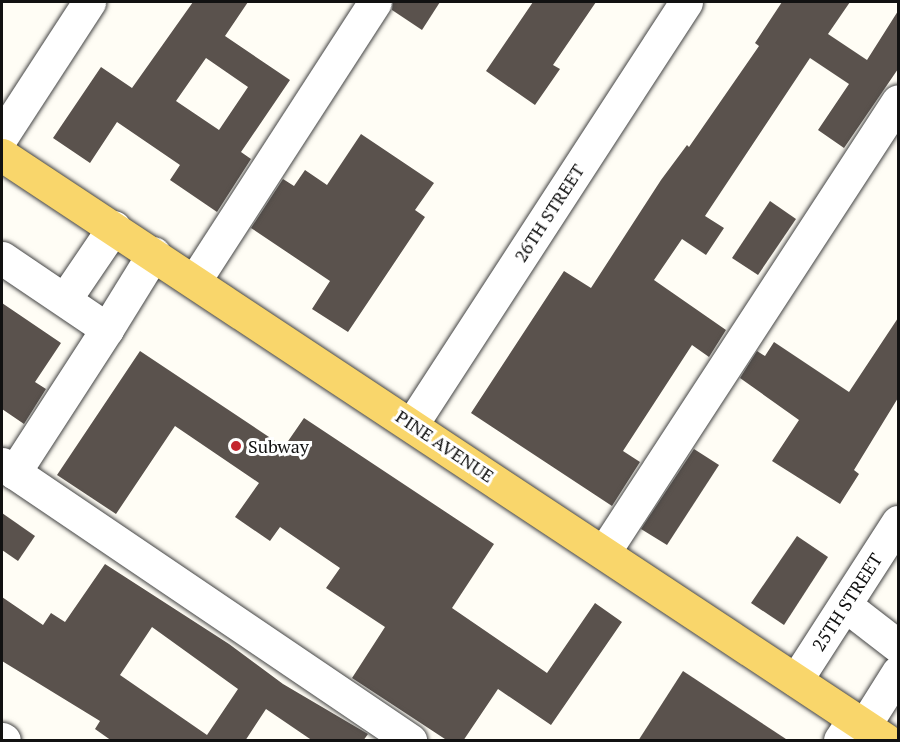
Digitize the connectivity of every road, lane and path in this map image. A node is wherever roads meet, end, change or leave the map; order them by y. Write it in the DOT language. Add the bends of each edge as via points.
graph roads {
  1 [pos="89,2"];
  2 [pos="375,2"];
  3 [pos="686,2"];
  4 [pos="898,101"];
  5 [pos="2,136"];
  6 [pos="2,155"];
  7 [pos="114,227"];
  8 [pos="154,253"];
  9 [pos="2,258"];
  10 [pos="195,280"];
  11 [pos="64,299"];
  12 [pos="107,328"];
  13 [pos="412,424"];
  14 [pos="8,469"];
  15 [pos="898,522"];
  16 [pos="604,552"];
  17 [pos="845,605"];
  18 [pos="898,646"];
  19 [pos="898,672"];
  20 [pos="796,681"];
  21 [pos="861,731"];
  22 [pos="410,741"];
  1 -- 5 [label="street"];
  2 -- 10 [label="street"];
  3 -- 13 [label="street, 26TH STREET"];
  4 -- 16 [label="street"];
  6 -- 7 [label="main road, PINE AVENUE"];
  7 -- 8 [label="main road, PINE AVENUE"];
  7 -- 11 [label="street"];
  8 -- 10 [label="main road, PINE AVENUE"];
  8 -- 12 [label="street"];
  9 -- 11 [label="street"];
  10 -- 13 [label="main road, PINE AVENUE"];
  11 -- 12 [label="street"];
  12 -- 14 [label="street"];
  13 -- 16 [label="main road, PINE AVENUE"];
  14 -- 22 [label="street"];
  15 -- 17 [label="street, 25TH STREET"];
  16 -- 20 [label="main road, PINE AVENUE"];
  17 -- 18 [label="street"];
  17 -- 20 [label="street, 25TH STREET"];
  19 -- 21 [label="street"];
  20 -- 21 [label="main road, PINE AVENUE"];
}
